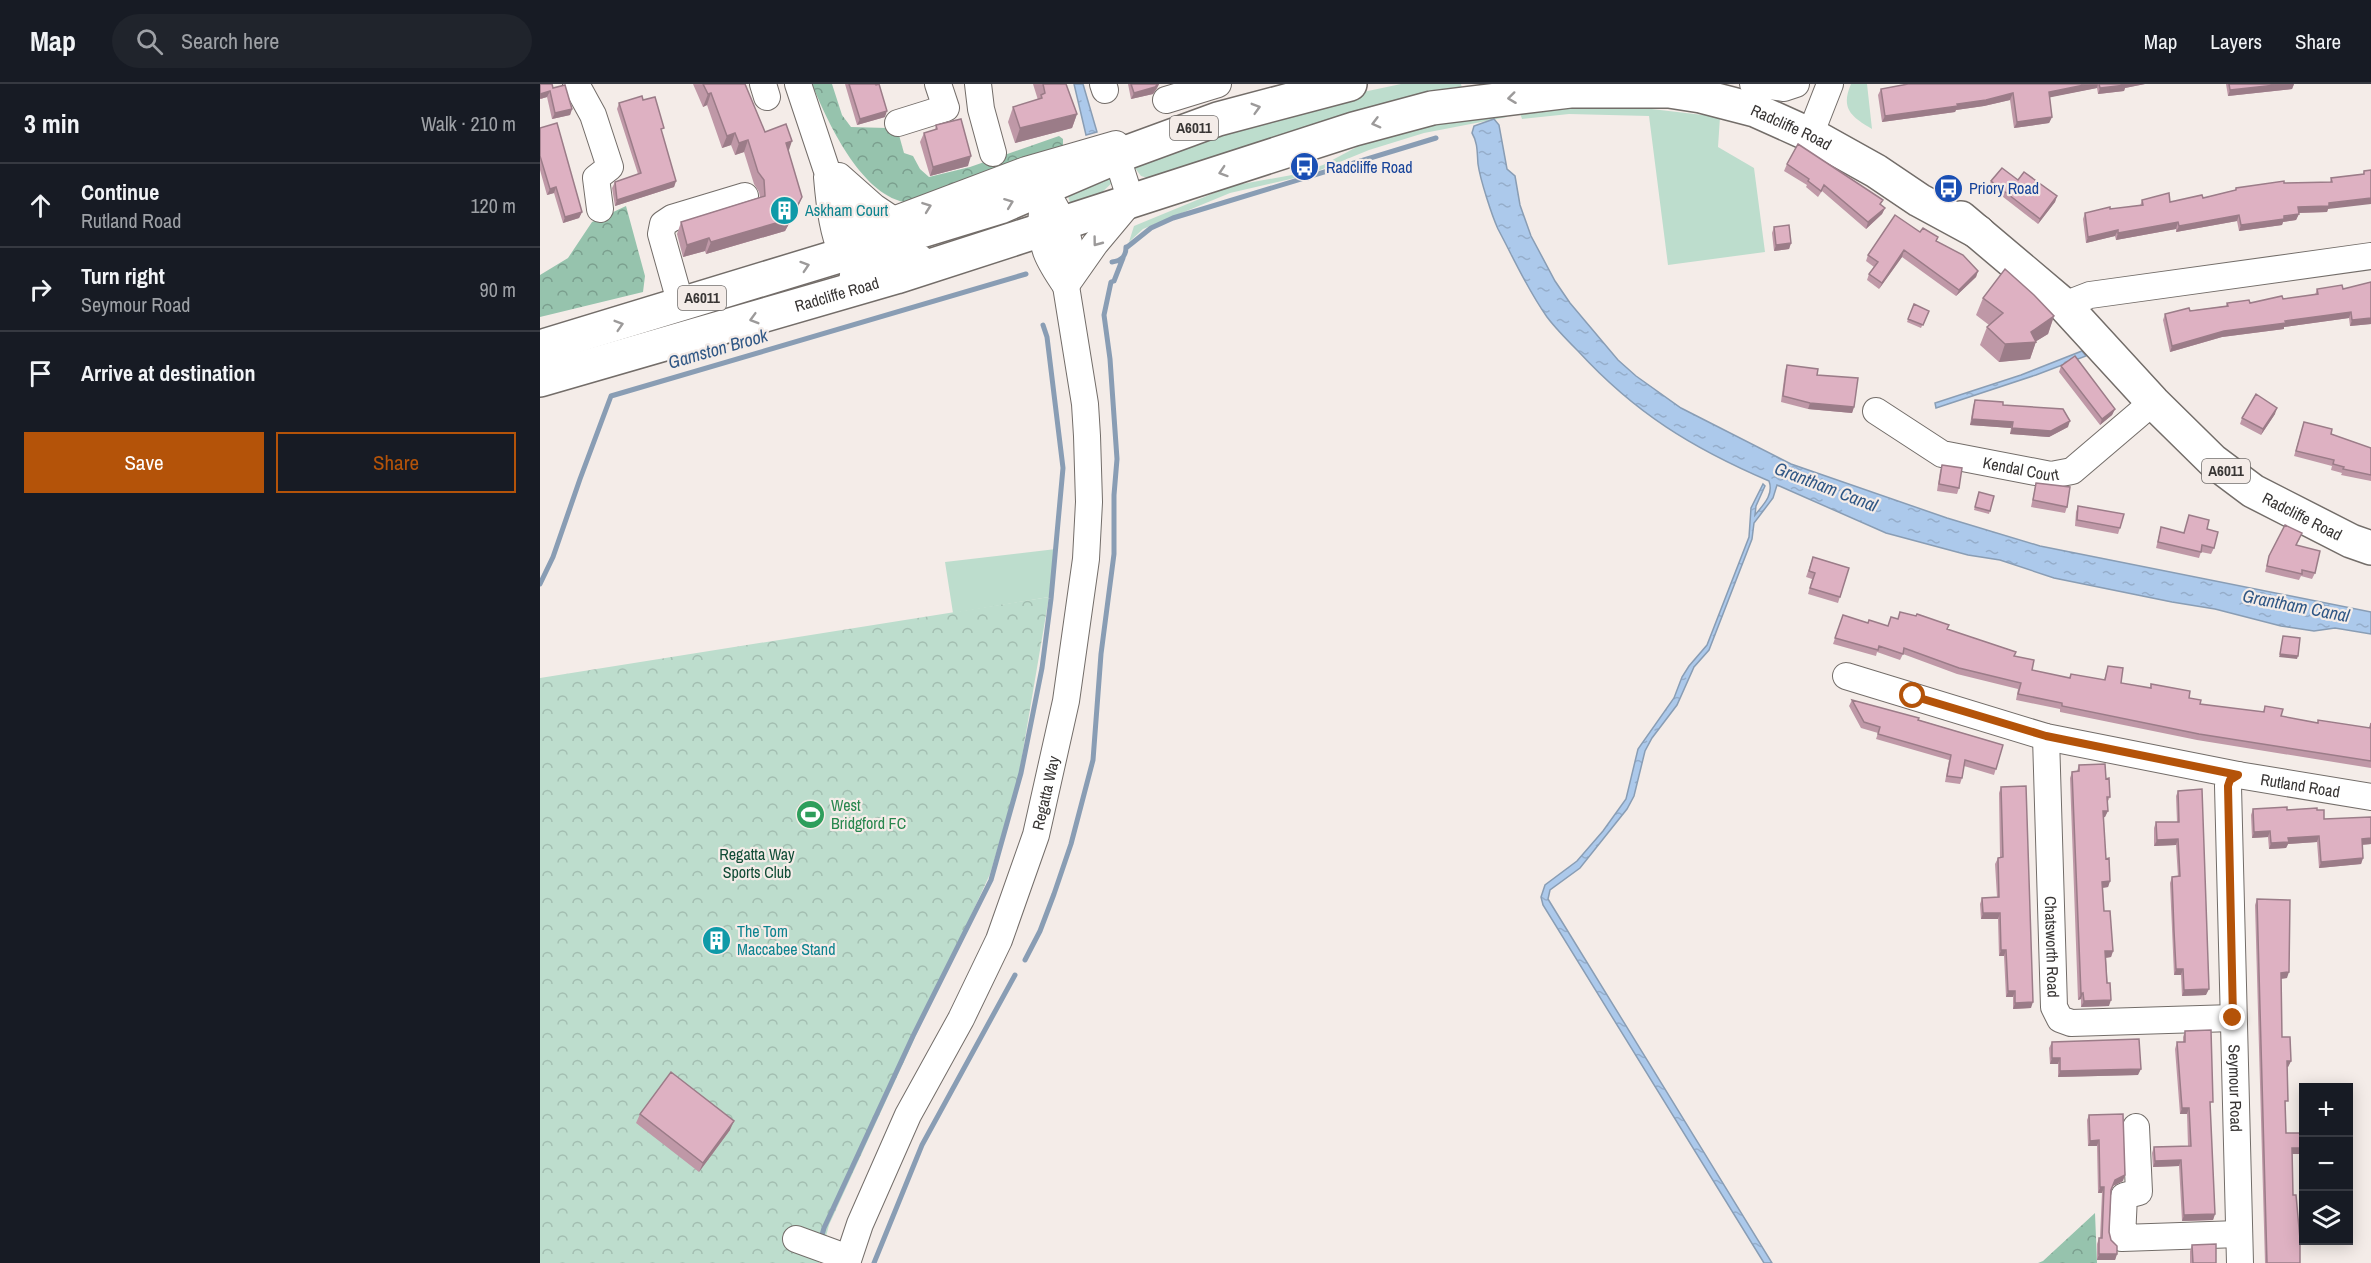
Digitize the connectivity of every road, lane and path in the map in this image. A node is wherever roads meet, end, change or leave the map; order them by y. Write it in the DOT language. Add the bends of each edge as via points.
graph roads {
  1 [pos="576,84"];
  2 [pos="798,84"];
  3 [pos="939,84"];
  4 [pos="978,84"];
  5 [pos="1350,84"];
  6 [pos="1738,84"];
  7 [pos="1753,84"];
  8 [pos="1796,84"];
  9 [pos="1830,84"];
  10 [pos="1213,85"];
  11 [pos="1166,99"];
  12 [pos="1218,119"];
  13 [pos="898,123"];
  14 [pos="1813,127"];
  15 [pos="1147,144"];
  16 [pos="993,153"];
  17 [pos="1117,157"];
  18 [pos="826,168"];
  19 [pos="1045,189"];
  20 [pos="745,196"];
  21 [pos="1131,201"];
  22 [pos="600,208"];
  23 [pos="903,226"];
  24 [pos="1052,227"];
  25 [pos="2371,256"];
  26 [pos="852,259"];
  27 [pos="1066,286"];
  28 [pos="681,305"];
  29 [pos="2064,305"];
  30 [pos="540,347"];
  31 [pos="540,380"];
  32 [pos="2152,402"];
  33 [pos="1876,411"];
  34 [pos="2371,548"];
  35 [pos="1846,676"];
  36 [pos="2046,736"];
  37 [pos="2238,775"];
  38 [pos="2371,797"];
  39 [pos="2233,1018"];
  40 [pos="2136,1127"];
  41 [pos="2239,1234"];
  42 [pos="810,1245"];
  43 [pos="847,1260"];
  44 [pos="2240,1263"];
  1 -- 22 [label="street" via="593,116 610,167 596,178"];
  2 -- 18 [label="street"];
  3 -- 13 [label="street" via="946,108"];
  4 -- 16 [label="street"];
  12 -- 5 [label="highway, Radcliffe Road / A6011, one-way"];
  6 -- 14 [label="highway, Radcliffe Road / A6011"];
  7 -- 8 [label="street" via="1784,88"];
  9 -- 14 [label="street"];
  10 -- 11 [label="street"];
  10 -- 12 [label="street"];
  12 -- 15 [label="highway, Radcliffe Road / A6011"];
  14 -- 21 [label="highway, Radcliffe Road / A6011, one-way" via="1670,91 1570,90 1432,108"];
  14 -- 29 [label="highway, Radcliffe Road / A6011" via="1919,200 1978,232"];
  15 -- 17 [label="highway, Radcliffe Road / A6011"];
  23 -- 15 [label="street, Radcliffe Road, one-way" via="1037,167 1119,143"];
  17 -- 19 [label="highway, Radcliffe Road / A6011"];
  17 -- 21 [label="street"];
  18 -- 23 [label="street"];
  18 -- 26 [label="street" via="829,200"];
  23 -- 19 [label="highway, Radcliffe Road / A6011, one-way" via="1000,207"];
  19 -- 24 [label="street, Regatta Way"];
  20 -- 28 [label="street" via="663,224 661,234"];
  21 -- 24 [label="highway, Radcliffe Road / A6011"];
  21 -- 27 [label="street, one-way"];
  23 -- 26 [label="highway, Radcliffe Road / A6011"];
  24 -- 26 [label="highway, Radcliffe Road / A6011" via="950,260"];
  24 -- 27 [label="street, Regatta Way" via="1071,256"];
  25 -- 29 [label="street" via="2090,295"];
  28 -- 26 [label="highway, Radcliffe Road / A6011, one-way"];
  26 -- 31 [label="highway, Radcliffe Road / A6011, one-way"];
  27 -- 43 [label="street, Regatta Way" via="1086,413 1089,502 1086,559 1058,738 1036,835 999,940 908,1115"];
  30 -- 28 [label="highway, Radcliffe Road / A6011, one-way"];
  29 -- 32 [label="highway, Radcliffe Road / A6011"];
  32 -- 33 [label="street, Kendal Court" via="2072,471 2051,475 1942,454"];
  32 -- 34 [label="highway, Radcliffe Road / A6011" via="2198,448 2253,491"];
  35 -- 36 [label="street, Rutland Road"];
  36 -- 37 [label="street, Rutland Road"];
  36 -- 39 [label="street, Chatsworth Road" via="2054,1007 2060,1019 2071,1023"];
  37 -- 38 [label="street, Rutland Road"];
  37 -- 39 [label="street, Seymour Road" via="2228,786"];
  39 -- 41 [label="street, Seymour Road"];
  40 -- 41 [label="street" via="2139,1192 2124,1196 2122,1238"];
  41 -- 44 [label="street, Seymour Road"];
  42 -- 43 [label="street"];
}
